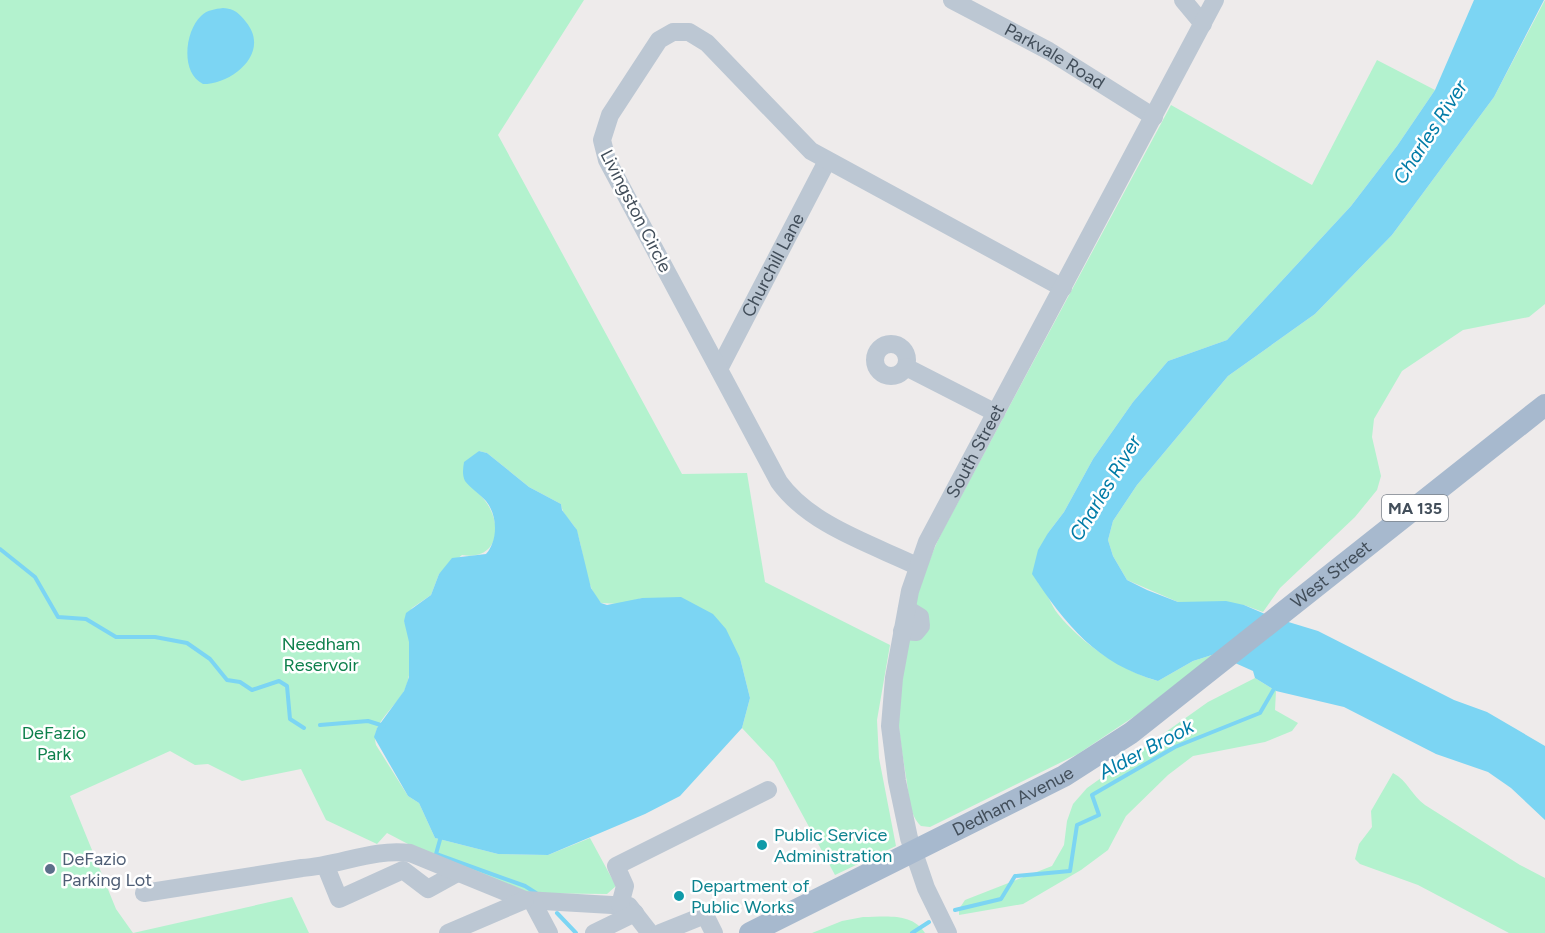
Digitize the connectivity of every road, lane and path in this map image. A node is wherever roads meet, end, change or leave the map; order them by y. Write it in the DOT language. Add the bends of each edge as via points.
graph roads {
  1 [pos="952,0"];
  2 [pos="1183,0"];
  3 [pos="1215,0"];
  4 [pos="1203,24"];
  5 [pos="1154,117"];
  6 [pos="826,161"];
  7 [pos="1063,288"];
  8 [pos="906,367"];
  9 [pos="719,369"];
  10 [pos="1545,405"];
  11 [pos="996,413"];
  12 [pos="917,566"];
  13 [pos="1254,636"];
  14 [pos="768,790"];
  15 [pos="913,852"];
  16 [pos="326,867"];
  17 [pos="456,873"];
  18 [pos="144,893"];
  19 [pos="528,900"];
  20 [pos="627,909"];
  21 [pos="448,933"];
  22 [pos="549,933"];
  23 [pos="594,933"];
  24 [pos="650,933"];
  25 [pos="660,933"];
  26 [pos="714,933"];
  27 [pos="750,933"];
  28 [pos="948,933"];
  1 -- 5 [label="street, Parkvale Road" via="1049,51"];
  2 -- 4 [label="street"];
  3 -- 4 [label="street, South Street"];
  4 -- 5 [label="street, South Street"];
  5 -- 7 [label="street, South Street"];
  6 -- 7 [label="street, Livingston Circle"];
  6 -- 9 [label="street, Churchill Lane"];
  6 -- 9 [label="street, Livingston Circle" via="799,141 707,43 689,32 673,32 659,40 610,115 602,140 607,160"];
  7 -- 11 [label="street, South Street"];
  8 -- 11 [label="street"];
  9 -- 12 [label="street, Livingston Circle" via="779,482 796,501 838,528"];
  10 -- 13 [label="main road, West Street / MA 135"];
  11 -- 12 [label="street, South Street"];
  12 -- 15 [label="street, South Street" via="902,631 890,726"];
  13 -- 15 [label="main road, Dedham Avenue / MA 135" via="1120,741 1077,769"];
  14 -- 20 [label="street" via="616,866 625,886"];
  15 -- 27 [label="main road, Dedham Avenue / MA 135"];
  15 -- 28 [label="street, South Street"];
  16 -- 17 [label="street" via="398,852 410,853"];
  16 -- 17 [label="street" via="339,899 403,870 428,889"];
  16 -- 18 [label="street"];
  17 -- 19 [label="street"];
  19 -- 20 [label="street"];
  19 -- 21 [label="street"];
  19 -- 22 [label="street"];
  20 -- 23 [label="street"];
  20 -- 24 [label="street"];
  25 -- 26 [label="street" via="705,915"];
}
